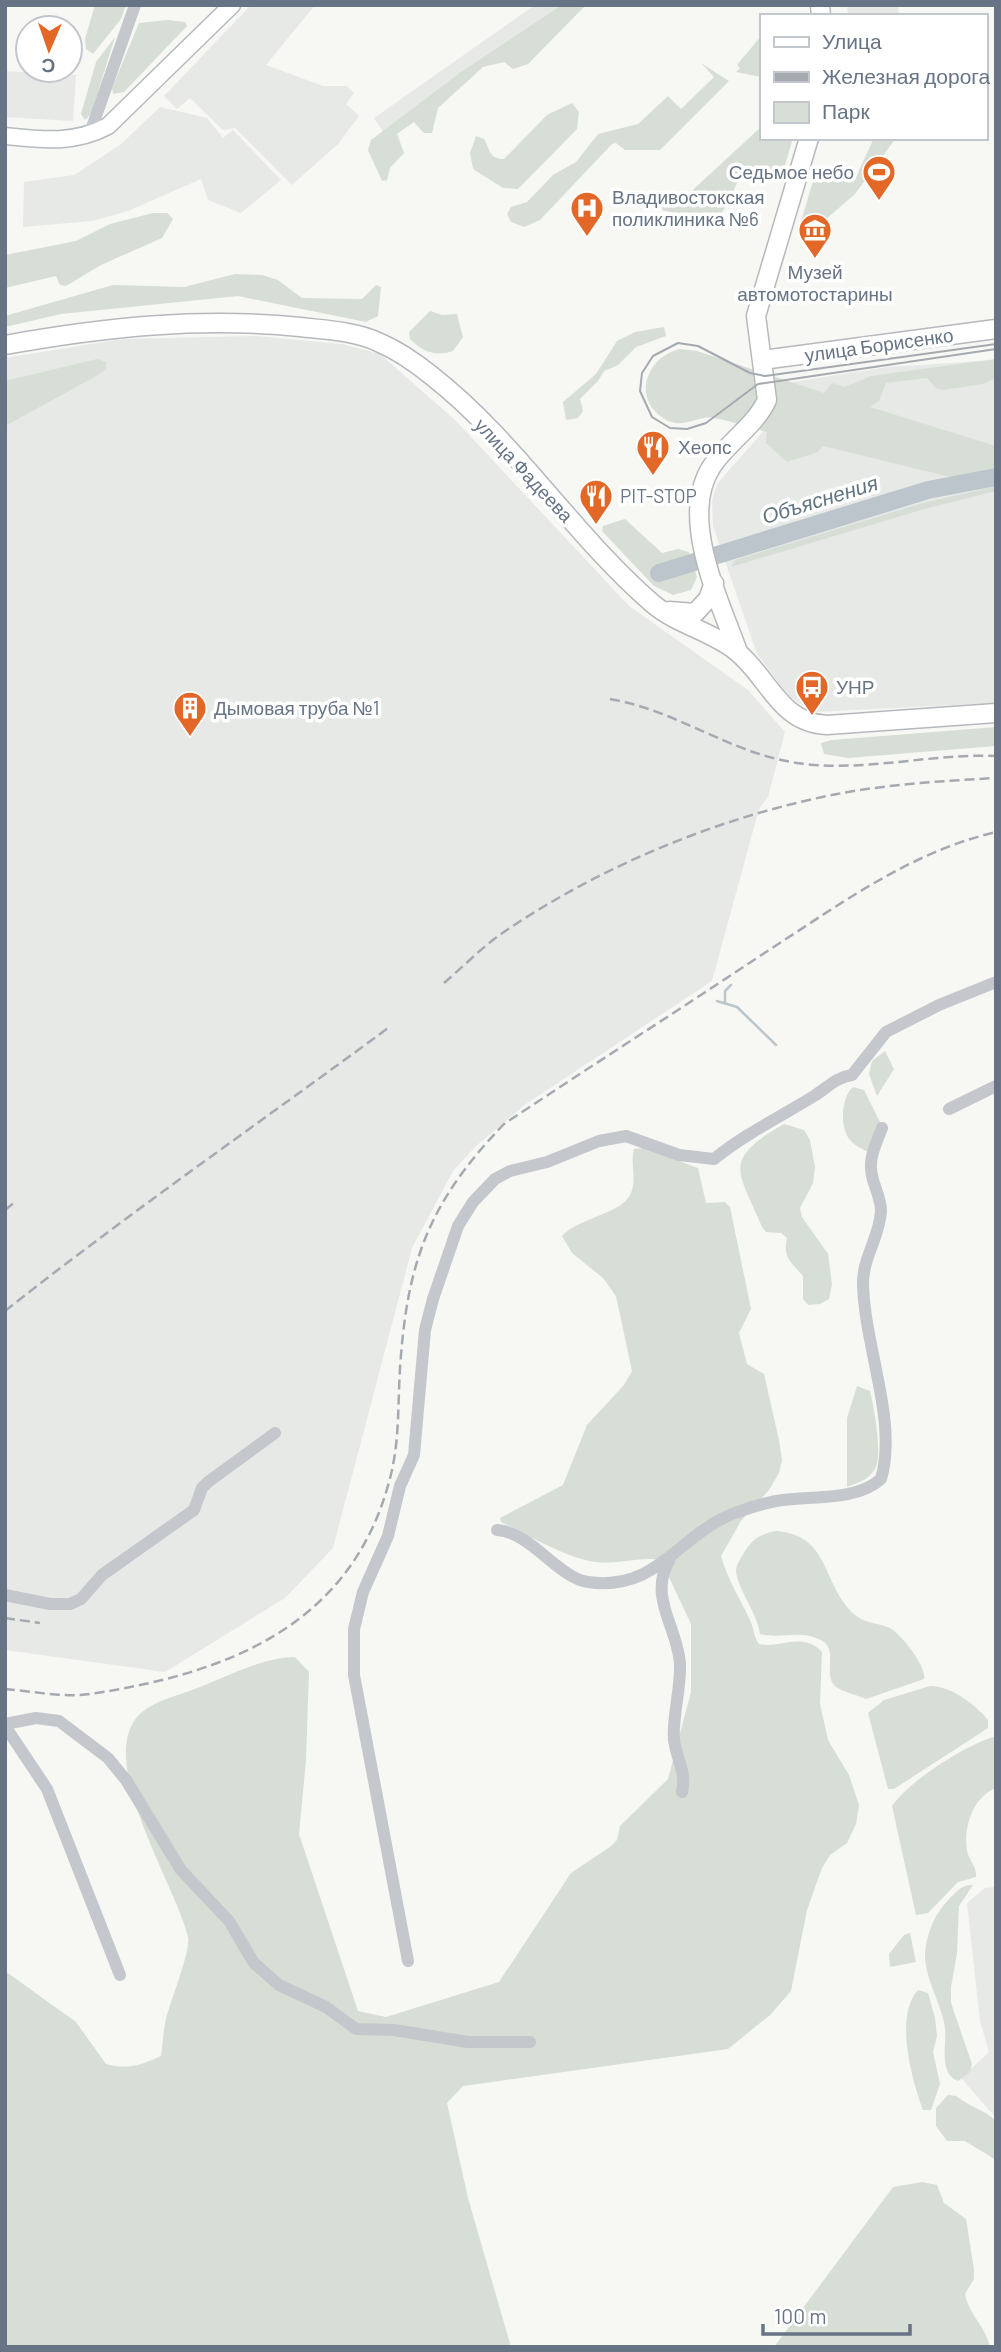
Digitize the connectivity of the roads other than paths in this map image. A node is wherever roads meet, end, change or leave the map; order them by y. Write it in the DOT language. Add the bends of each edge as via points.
graph roads {
  1 [pos="135,5"];
  2 [pos="232,5"];
  3 [pos="5,136"];
  4 [pos="89,136"];
  5 [pos="808,140"];
  6 [pos="996,329"];
  7 [pos="5,345"];
  8 [pos="762,360"];
  9 [pos="714,583"];
  10 [pos="655,606"];
  11 [pos="738,652"];
  12 [pos="996,713"];
  13 [pos="996,982"];
  14 [pos="996,1086"];
  15 [pos="949,1109"];
  16 [pos="882,1128"];
  17 [pos="275,1433"];
  18 [pos="497,1530"];
  19 [pos="669,1561"];
  20 [pos="5,1595"];
  21 [pos="5,1725"];
  22 [pos="682,1792"];
  23 [pos="408,1961"];
  24 [pos="120,1975"];
  25 [pos="530,2042"];
  1 -- 4 [label="street"];
  2 -- 4 [label="main road" via="127,111"];
  3 -- 4 [label="main road" via="59,140"];
  5 -- 8 [label="main road" via="757,310"];
  6 -- 8 [label="main road, улица Борисенко"];
  7 -- 10 [label="main road, улица Фадеева" via="116,327 195,321 339,331 377,341 433,376 453,395"];
  8 -- 9 [label="main road" via="767,400 714,463 702,485 698,514"];
  9 -- 10 [label="main road" via="695,613"];
  9 -- 11 [label="main road"];
  10 -- 11 [label="main road, улица Фадеева"];
  11 -- 12 [label="main road, улица Фадеева" via="790,713 816,724"];
  13 -- 23 [label="street" via="895,1026 876,1041 852,1075 841,1076 760,1125 714,1159 678,1155 626,1136 510,1171 472,1202 458,1226 425,1330 414,1455 400,1486 388,1536 363,1592 354,1629 354,1675"];
  14 -- 15 [label="street"];
  16 -- 19 [label="street" via="871,1157 881,1211 863,1279 871,1356 885,1424 881,1479 836,1496 771,1502 732,1514 686,1543"];
  17 -- 20 [label="street" via="208,1482 194,1510 102,1575 81,1599 50,1604"];
  18 -- 19 [label="street" via="519,1536 584,1582 634,1580"];
  19 -- 22 [label="street" via="661,1593 680,1660 673,1732 684,1780"];
  21 -- 24 [label="street" via="47,1789"];
  21 -- 25 [label="street" via="37,1718 60,1721 108,1758 181,1870 229,1921 254,1963 279,1985 327,2007 356,2029 468,2042"];
}
